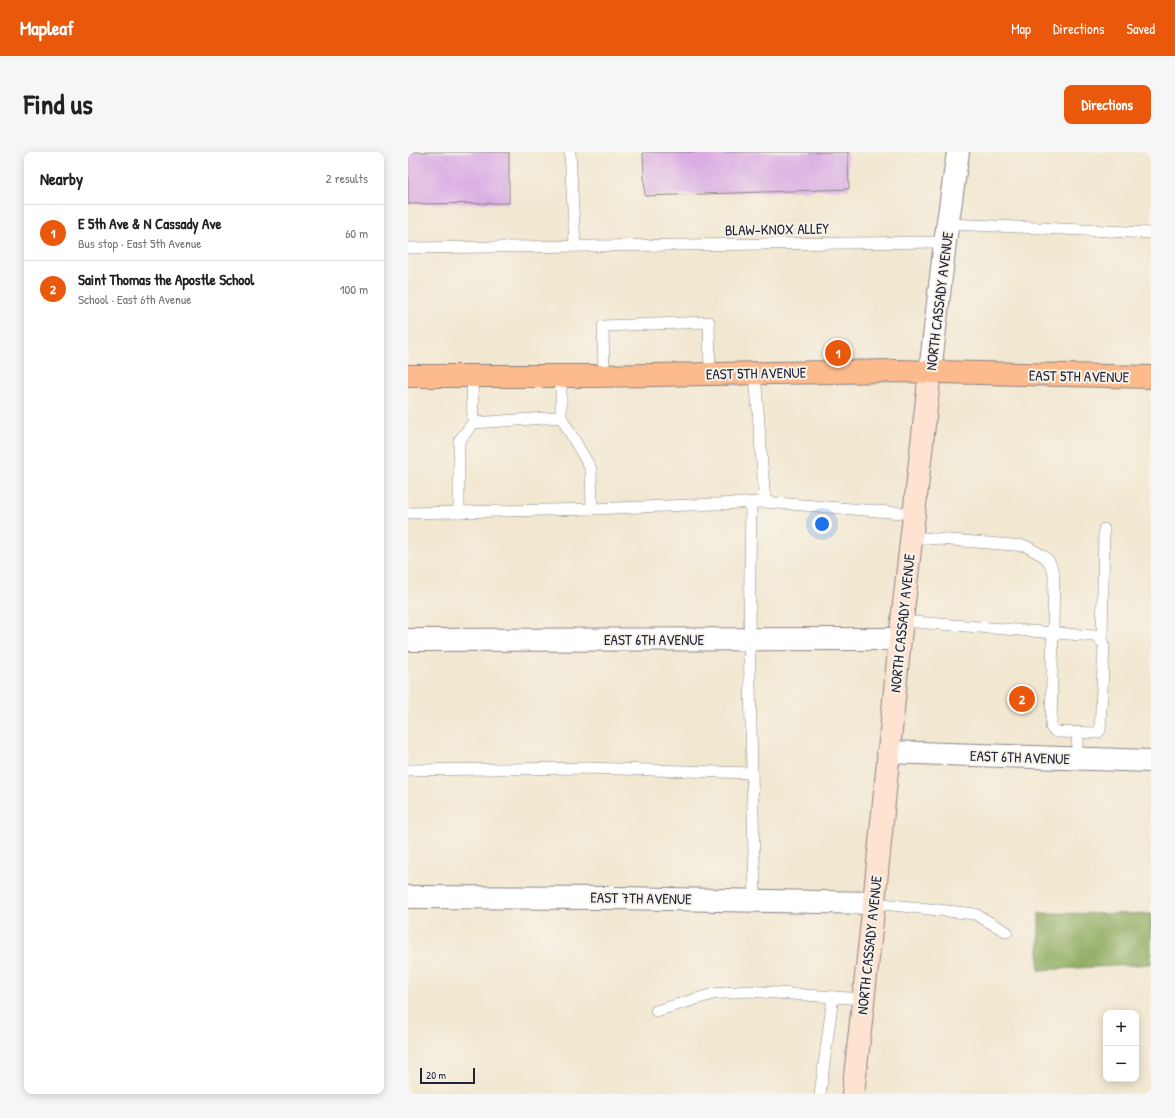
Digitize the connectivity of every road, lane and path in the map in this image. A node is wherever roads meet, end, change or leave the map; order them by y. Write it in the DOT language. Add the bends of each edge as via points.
graph roads {
  1 [pos="570,152"];
  2 [pos="958,152"];
  3 [pos="947,233"];
  4 [pos="1151,234"];
  5 [pos="575,246"];
  6 [pos="408,248"];
  7 [pos="930,372"];
  8 [pos="754,373"];
  9 [pos="710,374"];
  10 [pos="604,375"];
  11 [pos="408,376"];
  12 [pos="472,376"];
  13 [pos="562,376"];
  14 [pos="1151,377"];
  15 [pos="561,417"];
  16 [pos="473,423"];
  17 [pos="751,502"];
  18 [pos="765,502"];
  19 [pos="592,509"];
  20 [pos="459,512"];
  21 [pos="408,513"];
  22 [pos="914,514"];
  23 [pos="1104,529"];
  24 [pos="912,538"];
  25 [pos="901,630"];
  26 [pos="1053,633"];
  27 [pos="749,639"];
  28 [pos="408,640"];
  29 [pos="1102,641"];
  30 [pos="1078,732"];
  31 [pos="888,752"];
  32 [pos="1076,758"];
  33 [pos="1151,761"];
  34 [pos="408,770"];
  35 [pos="752,773"];
  36 [pos="408,897"];
  37 [pos="755,900"];
  38 [pos="874,903"];
  39 [pos="1007,932"];
  40 [pos="833,997"];
  41 [pos="864,999"];
  42 [pos="656,1011"];
  43 [pos="820,1094"];
  44 [pos="853,1094"];
  1 -- 5 [label="lane"];
  2 -- 3 [label="street, NORTH CASSADY AVENUE"];
  3 -- 4 [label="lane, BLAW-KNOX ALLEY"];
  3 -- 5 [label="lane, BLAW-KNOX ALLEY"];
  3 -- 7 [label="street, NORTH CASSADY AVENUE"];
  5 -- 6 [label="lane, BLAW-KNOX ALLEY"];
  7 -- 8 [label="main road, EAST 5TH AVENUE" via="895,370"];
  7 -- 14 [label="main road, EAST 5TH AVENUE"];
  7 -- 22 [label="main road, NORTH CASSADY AVENUE"];
  8 -- 9 [label="main road, EAST 5TH AVENUE"];
  8 -- 18 [label="lane"];
  9 -- 10 [label="main road, EAST 5TH AVENUE"];
  9 -- 10 [label="lane" via="709,322 603,326"];
  10 -- 13 [label="main road, EAST 5TH AVENUE"];
  11 -- 12 [label="main road, EAST 5TH AVENUE"];
  12 -- 13 [label="main road, EAST 5TH AVENUE"];
  12 -- 16 [label="lane"];
  13 -- 15 [label="lane"];
  15 -- 16 [label="lane"];
  15 -- 19 [label="lane" via="590,470"];
  16 -- 20 [label="lane" via="458,441"];
  17 -- 18 [label="lane"];
  17 -- 19 [label="lane"];
  17 -- 27 [label="lane"];
  18 -- 22 [label="lane"];
  19 -- 20 [label="lane"];
  20 -- 21 [label="lane"];
  22 -- 24 [label="main road, NORTH CASSADY AVENUE"];
  23 -- 29 [label="lane"];
  24 -- 25 [label="main road, NORTH CASSADY AVENUE"];
  24 -- 26 [label="lane" via="1026,546 1045,557 1054,574"];
  25 -- 26 [label="lane"];
  25 -- 27 [label="street, EAST 6TH AVENUE"];
  25 -- 31 [label="main road, NORTH CASSADY AVENUE"];
  26 -- 29 [label="lane" via="1094,636"];
  26 -- 30 [label="lane" via="1051,727 1057,732"];
  27 -- 28 [label="street, EAST 6TH AVENUE"];
  27 -- 35 [label="lane"];
  29 -- 30 [label="lane" via="1104,646 1100,730 1097,733"];
  30 -- 32 [label="lane"];
  31 -- 32 [label="street, EAST 6TH AVENUE"];
  31 -- 38 [label="main road, NORTH CASSADY AVENUE"];
  32 -- 33 [label="street, EAST 6TH AVENUE"];
  34 -- 35 [label="lane" via="585,768"];
  35 -- 37 [label="lane"];
  36 -- 37 [label="street, EAST 7TH AVENUE"];
  37 -- 38 [label="street, EAST 7TH AVENUE"];
  38 -- 39 [label="lane" via="975,914"];
  38 -- 41 [label="main road, NORTH CASSADY AVENUE"];
  40 -- 41 [label="lane"];
  40 -- 42 [label="lane" via="748,991 713,994"];
  40 -- 43 [label="lane"];
  41 -- 44 [label="main road, NORTH CASSADY AVENUE"];
}
